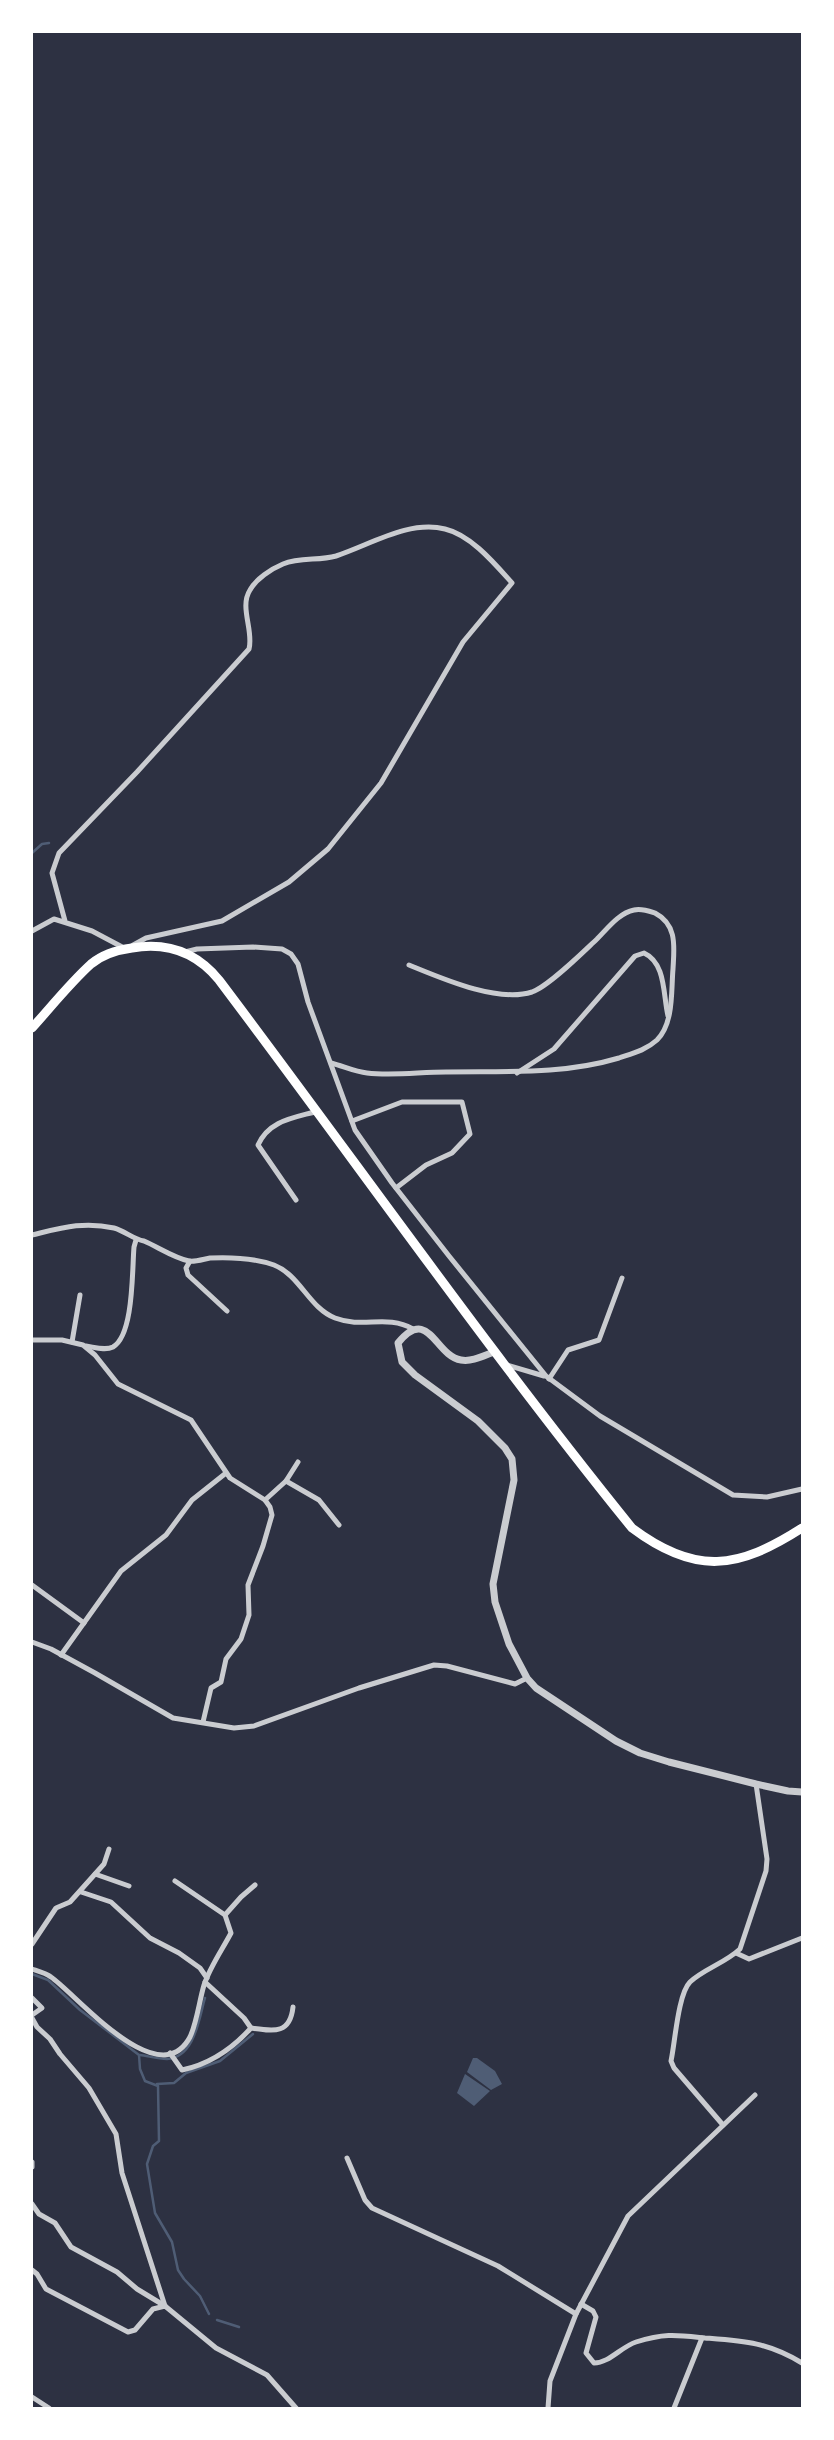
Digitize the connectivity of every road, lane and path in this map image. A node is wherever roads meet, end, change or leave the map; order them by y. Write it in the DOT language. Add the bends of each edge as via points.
graph roads {
  1 [pos="65,921"];
  2 [pos="32,932"];
  3 [pos="126,949"];
  4 [pos="185,952"];
  5 [pos="409,965"];
  6 [pos="668,1017"];
  7 [pos="32,1028"];
  8 [pos="331,1063"];
  9 [pos="517,1073"];
  10 [pos="318,1111"];
  11 [pos="352,1121"];
  12 [pos="396,1188"];
  13 [pos="296,1200"];
  14 [pos="32,1235"];
  15 [pos="136,1240"];
  16 [pos="190,1261"];
  17 [pos="622,1278"];
  18 [pos="80,1295"];
  19 [pos="227,1311"];
  20 [pos="413,1329"];
  21 [pos="32,1340"];
  22 [pos="72,1342"];
  23 [pos="83,1345"];
  24 [pos="494,1352"];
  25 [pos="504,1365"];
  26 [pos="547,1377"];
  27 [pos="298,1462"];
  28 [pos="226,1473"];
  29 [pos="286,1481"];
  30 [pos="803,1489"];
  31 [pos="265,1500"];
  32 [pos="340,1525"];
  33 [pos="803,1528"];
  34 [pos="32,1585"];
  35 [pos="84,1623"];
  36 [pos="32,1642"];
  37 [pos="61,1655"];
  38 [pos="527,1678"];
  39 [pos="203,1722"];
  40 [pos="756,1784"];
  41 [pos="803,1792"];
  42 [pos="110,1849"];
  43 [pos="95,1874"];
  44 [pos="175,1881"];
  45 [pos="255,1885"];
  46 [pos="129,1886"];
  47 [pos="81,1892"];
  48 [pos="226,1915"];
  49 [pos="34,1934"];
  50 [pos="803,1938"];
  51 [pos="32,1944"];
  52 [pos="736,1953"];
  53 [pos="32,1969"];
  54 [pos="206,1980"];
  55 [pos="32,1998"];
  56 [pos="293,2007"];
  57 [pos="32,2016"];
  58 [pos="251,2028"];
  59 [pos="172,2056"];
  60 [pos="755,2095"];
  61 [pos="723,2125"];
  62 [pos="347,2158"];
  63 [pos="32,2204"];
  64 [pos="34,2214"];
  65 [pos="32,2270"];
  66 [pos="581,2304"];
  67 [pos="165,2306"];
  68 [pos="576,2314"];
  69 [pos="702,2338"];
  70 [pos="803,2363"];
  71 [pos="32,2397"];
  72 [pos="49,2409"];
  73 [pos="296,2409"];
  74 [pos="548,2409"];
  75 [pos="674,2409"];
  1 -- 2 [label="street" via="54,919"];
  1 -- 3 [label="street"];
  1 -- 3 [label="street" via="52,873 59,853 249,649 247,594 262,577 292,561 334,556 425,528 453,532 497,565 512,583 463,642 381,783 328,849 289,882 222,920 146,938"];
  3 -- 4 [label="main road" via="149,945"];
  3 -- 7 [label="main road" via="92,963"];
  4 -- 8 [label="street" via="253,947 291,954"];
  4 -- 10 [label="main road" via="209,968"];
  5 -- 6 [label="street" via="492,992 533,992 623,914 646,910 664,919 675,941"];
  6 -- 9 [label="street" via="659,1038 645,1050 573,1070"];
  6 -- 9 [label="street" via="659,966 644,953 635,956 554,1049"];
  8 -- 9 [label="street" via="366,1073"];
  8 -- 11 [label="street"];
  10 -- 13 [label="street" via="278,1122 258,1145"];
  10 -- 24 [label="main road"];
  11 -- 12 [label="street"];
  11 -- 12 [label="street" via="402,1102 462,1102 470,1134 452,1153 426,1165"];
  12 -- 26 [label="street"];
  14 -- 15 [label="street" via="82,1223 118,1229"];
  15 -- 16 [label="street"];
  15 -- 23 [label="street" via="124,1333 106,1349"];
  16 -- 19 [label="street" via="188,1275"];
  16 -- 20 [label="street" via="240,1258 273,1265 288,1273 333,1318 365,1324 398,1322"];
  17 -- 26 [label="street" via="599,1340 568,1350"];
  18 -- 22 [label="street"];
  20 -- 24 [label="street" via="429,1332 459,1360"];
  20 -- 38 [label="street" via="398,1343 402,1362 478,1421 512,1459 514,1480 493,1584 509,1644"];
  21 -- 22 [label="street"];
  22 -- 23 [label="street"];
  23 -- 28 [label="street" via="118,1384 191,1420"];
  24 -- 25 [label="main road"];
  25 -- 26 [label="street"];
  25 -- 33 [label="main road" via="632,1528 653,1544 697,1560 724,1562 774,1546"];
  26 -- 30 [label="street" via="600,1416 733,1495 767,1497"];
  27 -- 29 [label="street"];
  28 -- 31 [label="street"];
  28 -- 35 [label="street" via="192,1500 166,1535 121,1571"];
  29 -- 31 [label="street"];
  29 -- 32 [label="street" via="319,1500"];
  31 -- 39 [label="street" via="272,1515 248,1585 249,1615 241,1639 226,1659 221,1682 211,1688"];
  34 -- 35 [label="street"];
  35 -- 37 [label="street"];
  36 -- 37 [label="street"];
  37 -- 39 [label="street" via="173,1718"];
  38 -- 39 [label="street" via="515,1684 434,1665 254,1726 234,1728"];
  38 -- 40 [label="street" via="546,1697 640,1753"];
  40 -- 41 [label="street"];
  40 -- 52 [label="street" via="766,1871"];
  42 -- 43 [label="street"];
  43 -- 46 [label="street"];
  43 -- 47 [label="street"];
  44 -- 48 [label="street"];
  45 -- 48 [label="street"];
  47 -- 49 [label="street" via="56,1908"];
  47 -- 54 [label="street" via="111,1902 150,1938 200,1968"];
  48 -- 54 [label="street" via="231,1933"];
  49 -- 51 [label="street"];
  50 -- 52 [label="street" via="749,1959"];
  52 -- 61 [label="street" via="690,1982 671,2061"];
  53 -- 59 [label="street" via="50,1976 138,2050"];
  54 -- 58 [label="street"];
  54 -- 59 [label="street" via="190,2037"];
  55 -- 57 [label="street" via="42,2008"];
  56 -- 58 [label="street" via="288,2026"];
  57 -- 67 [label="street" via="89,2088 116,2134 122,2173"];
  58 -- 59 [label="street" via="236,2045 196,2067 182,2070"];
  60 -- 61 [label="street"];
  61 -- 66 [label="street" via="628,2216"];
  62 -- 68 [label="street" via="372,2208 498,2266"];
  63 -- 64 [label="street"];
  64 -- 67 [label="street" via="55,2223 71,2247"];
  65 -- 67 [label="street" via="46,2290 128,2332 153,2309"];
  66 -- 68 [label="street"];
  66 -- 69 [label="street" via="596,2317 586,2346 594,2364 624,2346 659,2335"];
  67 -- 73 [label="street" via="216,2348 267,2375"];
  68 -- 74 [label="street" via="550,2381"];
  69 -- 70 [label="street" via="751,2341"];
  69 -- 75 [label="street"];
  71 -- 72 [label="street"];
}
